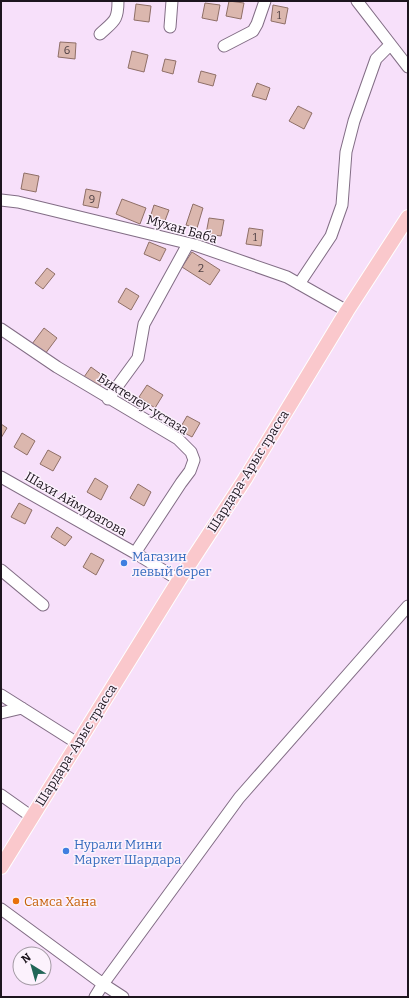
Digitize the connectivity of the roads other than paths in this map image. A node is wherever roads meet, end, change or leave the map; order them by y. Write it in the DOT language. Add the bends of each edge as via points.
graph roads {
  1 [pos="118,1"];
  2 [pos="172,1"];
  3 [pos="265,1"];
  4 [pos="357,1"];
  5 [pos="170,27"];
  6 [pos="100,34"];
  7 [pos="390,45"];
  8 [pos="224,46"];
  9 [pos="408,67"];
  10 [pos="1,200"];
  11 [pos="408,217"];
  12 [pos="188,244"];
  13 [pos="299,284"];
  14 [pos="347,310"];
  15 [pos="2,332"];
  16 [pos="108,398"];
  17 [pos="1,477"];
  18 [pos="135,553"];
  19 [pos="1,570"];
  20 [pos="179,580"];
  21 [pos="43,605"];
  22 [pos="408,606"];
  23 [pos="1,695"];
  24 [pos="22,708"];
  25 [pos="1,713"];
  26 [pos="78,743"];
  27 [pos="1,795"];
  28 [pos="32,817"];
  29 [pos="1,868"];
  30 [pos="1,909"];
  31 [pos="103,984"];
  32 [pos="95,997"];
  33 [pos="124,997"];
  1 -- 6 [label="street" via="116,19"];
  2 -- 5 [label="street"];
  3 -- 8 [label="street" via="253,30"];
  4 -- 7 [label="street"];
  7 -- 9 [label="street"];
  7 -- 13 [label="street" via="376,59 354,121 346,152 342,205 331,236"];
  10 -- 12 [label="street, Мухан Баба"];
  11 -- 14 [label="main road, Шардара-Арыс трасса"];
  12 -- 13 [label="street, Мухан Баба" via="288,277"];
  12 -- 16 [label="street" via="144,324 138,358"];
  13 -- 14 [label="street, Мухан Баба"];
  14 -- 20 [label="main road, Шардара-Арыс трасса" via="245,479"];
  15 -- 16 [label="street, Биктелеу-устаза"];
  16 -- 18 [label="street, Биктелеу-устаза" via="178,439 191,452 194,460 190,471"];
  17 -- 18 [label="street, Шахи Аймуратова"];
  18 -- 20 [label="street, Шахи Аймуратова"];
  19 -- 21 [label="street"];
  20 -- 26 [label="main road, Шардара-Арыс трасса"];
  22 -- 31 [label="street" via="239,798"];
  23 -- 24 [label="street"];
  24 -- 25 [label="street"];
  24 -- 26 [label="street"];
  26 -- 28 [label="main road, Шардара-Арыс трасса"];
  27 -- 28 [label="street"];
  28 -- 29 [label="main road, Шардара-Арыс трасса"];
  30 -- 31 [label="street"];
  31 -- 32 [label="street"];
  31 -- 33 [label="street"];
}
